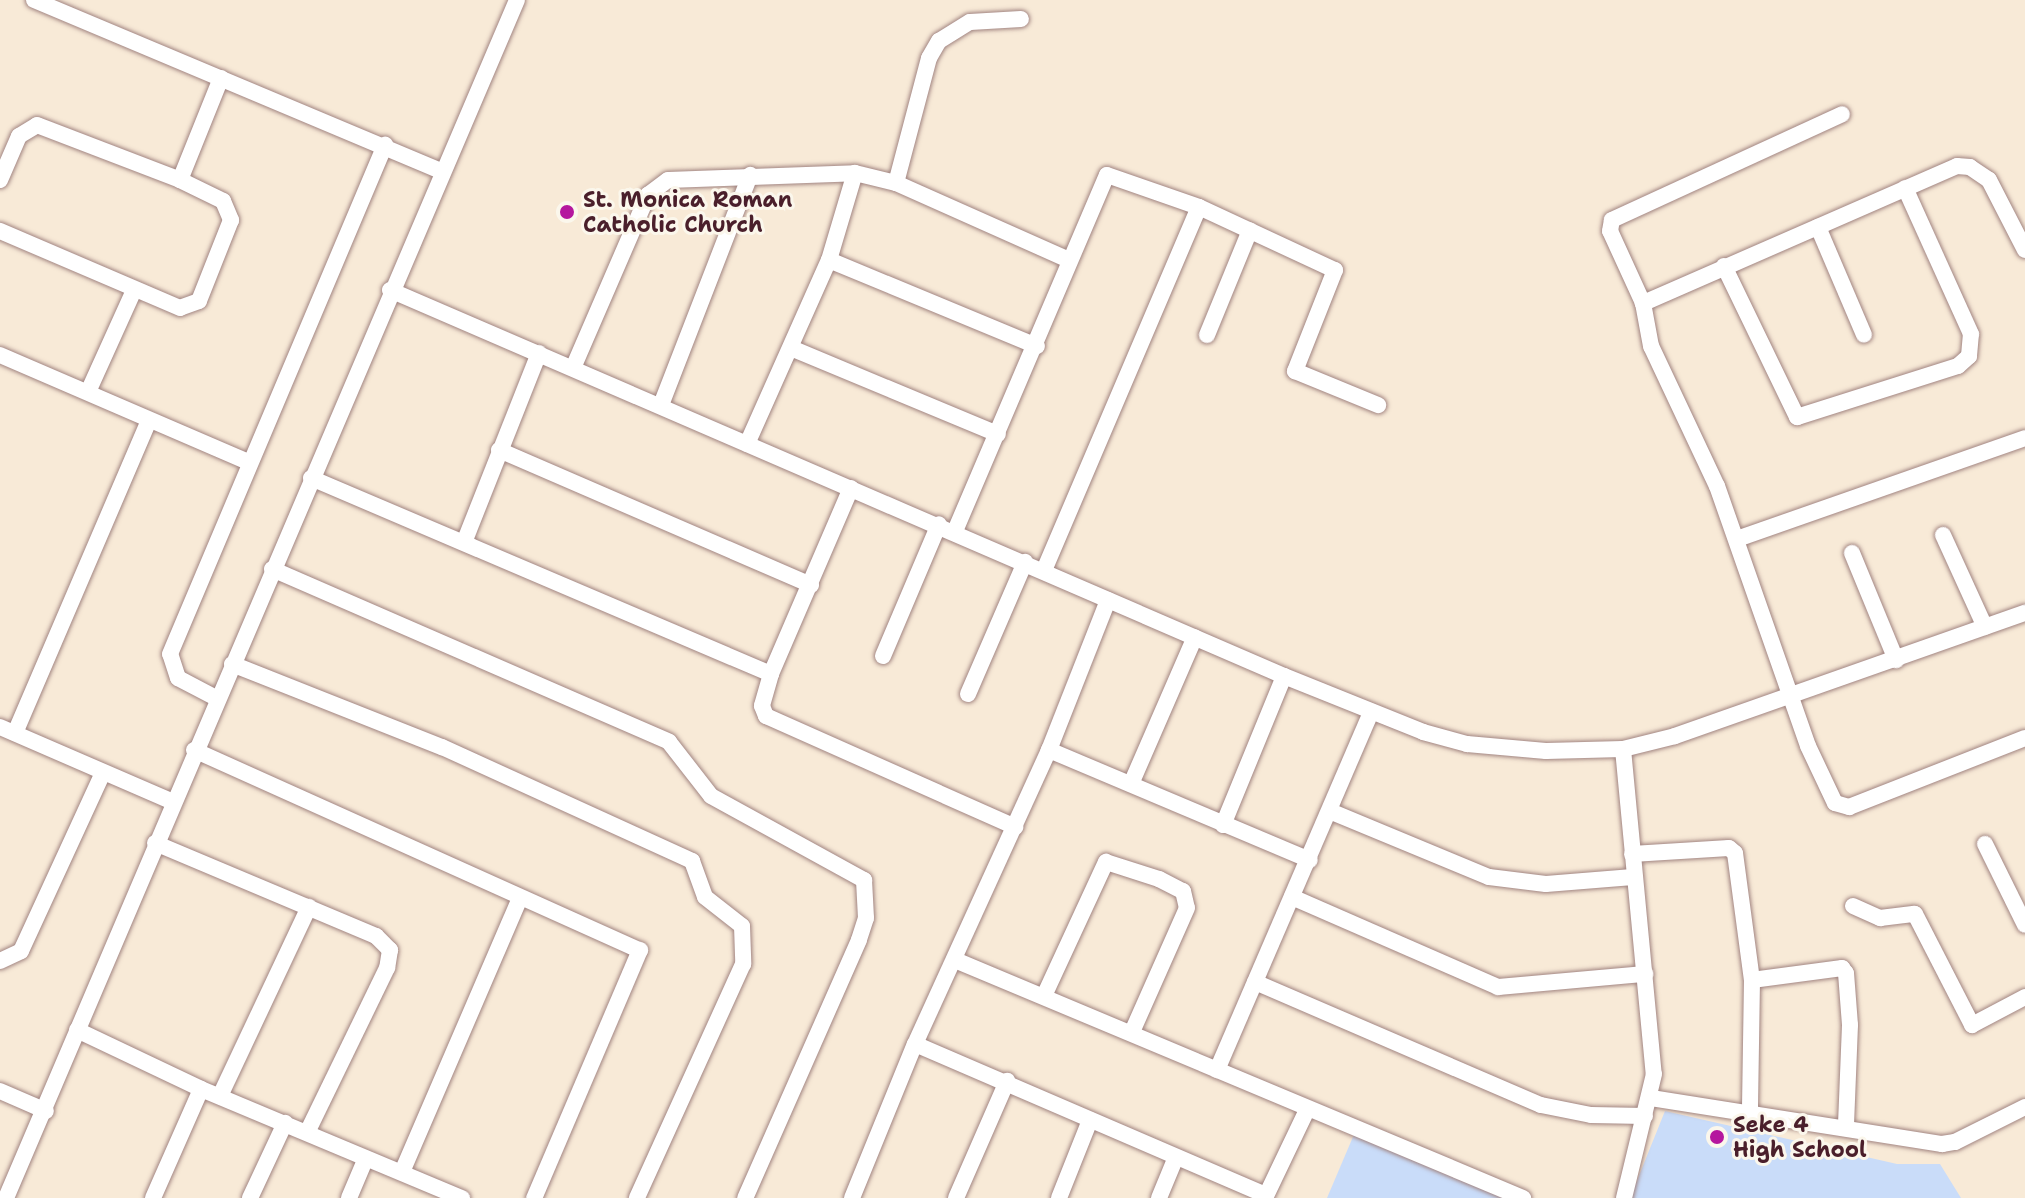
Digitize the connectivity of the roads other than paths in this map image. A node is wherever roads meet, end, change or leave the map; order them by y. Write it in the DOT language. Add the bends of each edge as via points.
graph roads {
  1 [pos="34,0"];
  2 [pos="517,0"];
  3 [pos="1021,19"];
  4 [pos="221,78"];
  5 [pos="1842,114"];
  6 [pos="385,145"];
  7 [pos="441,171"];
  8 [pos="855,173"];
  9 [pos="750,175"];
  10 [pos="0,180"];
  11 [pos="180,180"];
  12 [pos="896,183"];
  13 [pos="1905,188"];
  14 [pos="1199,207"];
  15 [pos="1818,227"];
  16 [pos="1250,230"];
  17 [pos="0,231"];
  18 [pos="2025,250"];
  19 [pos="829,260"];
  20 [pos="1069,260"];
  21 [pos="1724,266"];
  22 [pos="134,290"];
  23 [pos="390,290"];
  24 [pos="1643,303"];
  25 [pos="1207,335"];
  26 [pos="1864,335"];
  27 [pos="1037,346"];
  28 [pos="791,348"];
  29 [pos="539,353"];
  30 [pos="0,355"];
  31 [pos="573,368"];
  32 [pos="88,392"];
  33 [pos="661,405"];
  34 [pos="1378,405"];
  35 [pos="149,420"];
  36 [pos="998,434"];
  37 [pos="2025,438"];
  38 [pos="747,444"];
  39 [pos="499,450"];
  40 [pos="248,462"];
  41 [pos="311,478"];
  42 [pos="851,488"];
  43 [pos="939,524"];
  44 [pos="955,531"];
  45 [pos="1943,535"];
  46 [pos="1737,539"];
  47 [pos="465,540"];
  48 [pos="1852,553"];
  49 [pos="1025,562"];
  50 [pos="272,569"];
  51 [pos="1044,571"];
  52 [pos="811,585"];
  53 [pos="1108,600"];
  54 [pos="2025,613"];
  55 [pos="1985,627"];
  56 [pos="1195,637"];
  57 [pos="883,656"];
  58 [pos="1896,660"];
  59 [pos="232,664"];
  60 [pos="771,674"];
  61 [pos="1284,676"];
  62 [pos="968,694"];
  63 [pos="1790,696"];
  64 [pos="218,699"];
  65 [pos="1371,712"];
  66 [pos="7,730"];
  67 [pos="2025,738"];
  68 [pos="1623,749"];
  69 [pos="194,750"];
  70 [pos="1049,750"];
  71 [pos="103,773"];
  72 [pos="1131,784"];
  73 [pos="173,802"];
  74 [pos="1332,812"];
  75 [pos="1223,825"];
  76 [pos="1015,827"];
  77 [pos="155,843"];
  78 [pos="1985,844"];
  79 [pos="1632,854"];
  80 [pos="1310,860"];
  81 [pos="1633,877"];
  82 [pos="1292,897"];
  83 [pos="519,900"];
  84 [pos="1853,906"];
  85 [pos="309,907"];
  86 [pos="2025,925"];
  87 [pos="955,960"];
  88 [pos="0,961"];
  89 [pos="1645,974"];
  90 [pos="1752,980"];
  91 [pos="1255,982"];
  92 [pos="1044,996"];
  93 [pos="2025,997"];
  94 [pos="77,1030"];
  95 [pos="1132,1032"];
  96 [pos="915,1044"];
  97 [pos="1217,1070"];
  98 [pos="1007,1081"];
  99 [pos="201,1089"];
  100 [pos="0,1091"];
  101 [pos="220,1096"];
  102 [pos="1651,1098"];
  103 [pos="1307,1110"];
  104 [pos="46,1111"];
  105 [pos="1750,1111"];
  106 [pos="2023,1115"];
  107 [pos="1645,1116"];
  108 [pos="1090,1120"];
  109 [pos="285,1123"];
  110 [pos="1846,1125"];
  111 [pos="308,1131"];
  112 [pos="1176,1157"];
  113 [pos="366,1158"];
  114 [pos="402,1172"];
  115 [pos="4,1196"];
  116 [pos="456,1197"];
  117 [pos="1265,1197"];
  118 [pos="153,1198"];
  119 [pos="250,1198"];
  120 [pos="349,1198"];
  121 [pos="534,1198"];
  122 [pos="637,1198"];
  123 [pos="745,1198"];
  124 [pos="852,1198"];
  125 [pos="956,1198"];
  126 [pos="1059,1198"];
  127 [pos="1159,1198"];
  128 [pos="1523,1198"];
  129 [pos="1624,1198"];
  1 -- 4 [label="street"];
  2 -- 7 [label="street"];
  3 -- 12 [label="street" via="970,22 939,41 929,58"];
  4 -- 6 [label="street"];
  4 -- 11 [label="street"];
  5 -- 24 [label="street" via="1612,220 1610,231"];
  6 -- 7 [label="street"];
  6 -- 40 [label="street"];
  7 -- 23 [label="street"];
  8 -- 9 [label="street"];
  8 -- 12 [label="street"];
  8 -- 19 [label="street"];
  9 -- 31 [label="street" via="655,185"];
  9 -- 33 [label="street"];
  10 -- 11 [label="street" via="19,136 37,125"];
  11 -- 22 [label="street" via="223,201 230,212 199,301 180,308"];
  12 -- 20 [label="street"];
  13 -- 15 [label="street"];
  13 -- 18 [label="street" via="1957,166 1978,170 1989,180"];
  13 -- 21 [label="street" via="1971,334 1969,356 1958,366 1807,417 1793,415"];
  14 -- 16 [label="street"];
  14 -- 20 [label="street" via="1107,175"];
  14 -- 51 [label="street"];
  15 -- 21 [label="street"];
  15 -- 26 [label="street"];
  16 -- 25 [label="street"];
  16 -- 34 [label="street" via="1335,270 1295,371"];
  17 -- 22 [label="street"];
  19 -- 27 [label="street"];
  19 -- 28 [label="street"];
  20 -- 27 [label="street"];
  21 -- 24 [label="street"];
  22 -- 32 [label="street"];
  23 -- 29 [label="street"];
  23 -- 41 [label="street"];
  24 -- 46 [label="street" via="1651,346"];
  27 -- 36 [label="street"];
  28 -- 36 [label="street"];
  28 -- 38 [label="street"];
  29 -- 31 [label="street"];
  29 -- 39 [label="street"];
  30 -- 32 [label="street"];
  31 -- 33 [label="street"];
  32 -- 35 [label="street"];
  33 -- 38 [label="street"];
  35 -- 40 [label="street"];
  35 -- 66 [label="street"];
  36 -- 44 [label="street"];
  37 -- 46 [label="street"];
  38 -- 42 [label="street"];
  39 -- 47 [label="street"];
  39 -- 52 [label="street"];
  40 -- 64 [label="street" via="170,654 178,678"];
  41 -- 47 [label="street"];
  41 -- 50 [label="street"];
  42 -- 43 [label="street"];
  42 -- 52 [label="street"];
  43 -- 44 [label="street"];
  43 -- 57 [label="street"];
  44 -- 49 [label="street"];
  45 -- 55 [label="street"];
  46 -- 63 [label="street"];
  47 -- 60 [label="street"];
  48 -- 58 [label="street"];
  49 -- 51 [label="street"];
  49 -- 62 [label="street"];
  50 -- 59 [label="street"];
  50 -- 123 [label="street" via="669,742 711,796 864,880 866,918 854,953"];
  51 -- 53 [label="street"];
  52 -- 60 [label="street"];
  53 -- 56 [label="street"];
  53 -- 70 [label="street"];
  54 -- 55 [label="street"];
  55 -- 58 [label="street"];
  56 -- 61 [label="street"];
  56 -- 72 [label="street"];
  58 -- 63 [label="street"];
  59 -- 64 [label="street"];
  59 -- 122 [label="street" via="442,747 692,861 705,897 742,926 743,964"];
  60 -- 76 [label="street" via="762,706 774,723"];
  61 -- 65 [label="street"];
  61 -- 75 [label="street"];
  63 -- 67 [label="street" via="1829,797 1839,806"];
  63 -- 68 [label="street"];
  64 -- 69 [label="street"];
  65 -- 68 [label="street" via="1467,744 1546,751"];
  65 -- 74 [label="street"];
  66 -- 71 [label="street"];
  68 -- 79 [label="street"];
  69 -- 73 [label="street"];
  69 -- 83 [label="street"];
  70 -- 72 [label="street"];
  70 -- 76 [label="street"];
  71 -- 73 [label="street"];
  71 -- 88 [label="street" via="21,951"];
  72 -- 75 [label="street"];
  73 -- 77 [label="street"];
  74 -- 80 [label="street"];
  74 -- 81 [label="street" via="1489,877 1546,884"];
  75 -- 80 [label="street"];
  76 -- 87 [label="street"];
  77 -- 85 [label="street"];
  77 -- 94 [label="street"];
  78 -- 86 [label="street"];
  79 -- 81 [label="street"];
  79 -- 90 [label="street" via="1733,850"];
  80 -- 82 [label="street"];
  81 -- 89 [label="street"];
  82 -- 89 [label="street" via="1498,987"];
  82 -- 91 [label="street"];
  83 -- 114 [label="street"];
  83 -- 121 [label="street" via="640,950"];
  84 -- 93 [label="street" via="1880,918 1915,914 1972,1025"];
  85 -- 101 [label="street"];
  85 -- 111 [label="street" via="376,936 390,958"];
  87 -- 92 [label="street"];
  87 -- 96 [label="street"];
  89 -- 102 [label="street" via="1654,1074"];
  90 -- 105 [label="street"];
  90 -- 110 [label="street" via="1842,968 1846,973"];
  91 -- 97 [label="street"];
  91 -- 107 [label="street" via="1541,1105 1591,1115"];
  92 -- 95 [label="street"];
  92 -- 95 [label="street" via="1106,862 1159,879 1183,891 1187,908"];
  94 -- 99 [label="street"];
  94 -- 104 [label="street"];
  95 -- 97 [label="street"];
  96 -- 98 [label="street"];
  96 -- 124 [label="street"];
  97 -- 103 [label="street"];
  98 -- 108 [label="street"];
  98 -- 125 [label="street"];
  99 -- 101 [label="street"];
  99 -- 118 [label="street"];
  100 -- 104 [label="street"];
  101 -- 109 [label="street"];
  102 -- 105 [label="street"];
  102 -- 107 [label="street"];
  103 -- 117 [label="street"];
  103 -- 128 [label="street"];
  104 -- 115 [label="street"];
  105 -- 110 [label="street"];
  106 -- 110 [label="street" via="1949,1144"];
  107 -- 129 [label="street"];
  108 -- 112 [label="street"];
  108 -- 126 [label="street"];
  109 -- 111 [label="street"];
  109 -- 119 [label="street"];
  111 -- 113 [label="street"];
  112 -- 117 [label="street"];
  112 -- 127 [label="street"];
  113 -- 114 [label="street"];
  113 -- 120 [label="street"];
  114 -- 116 [label="street"];
}
